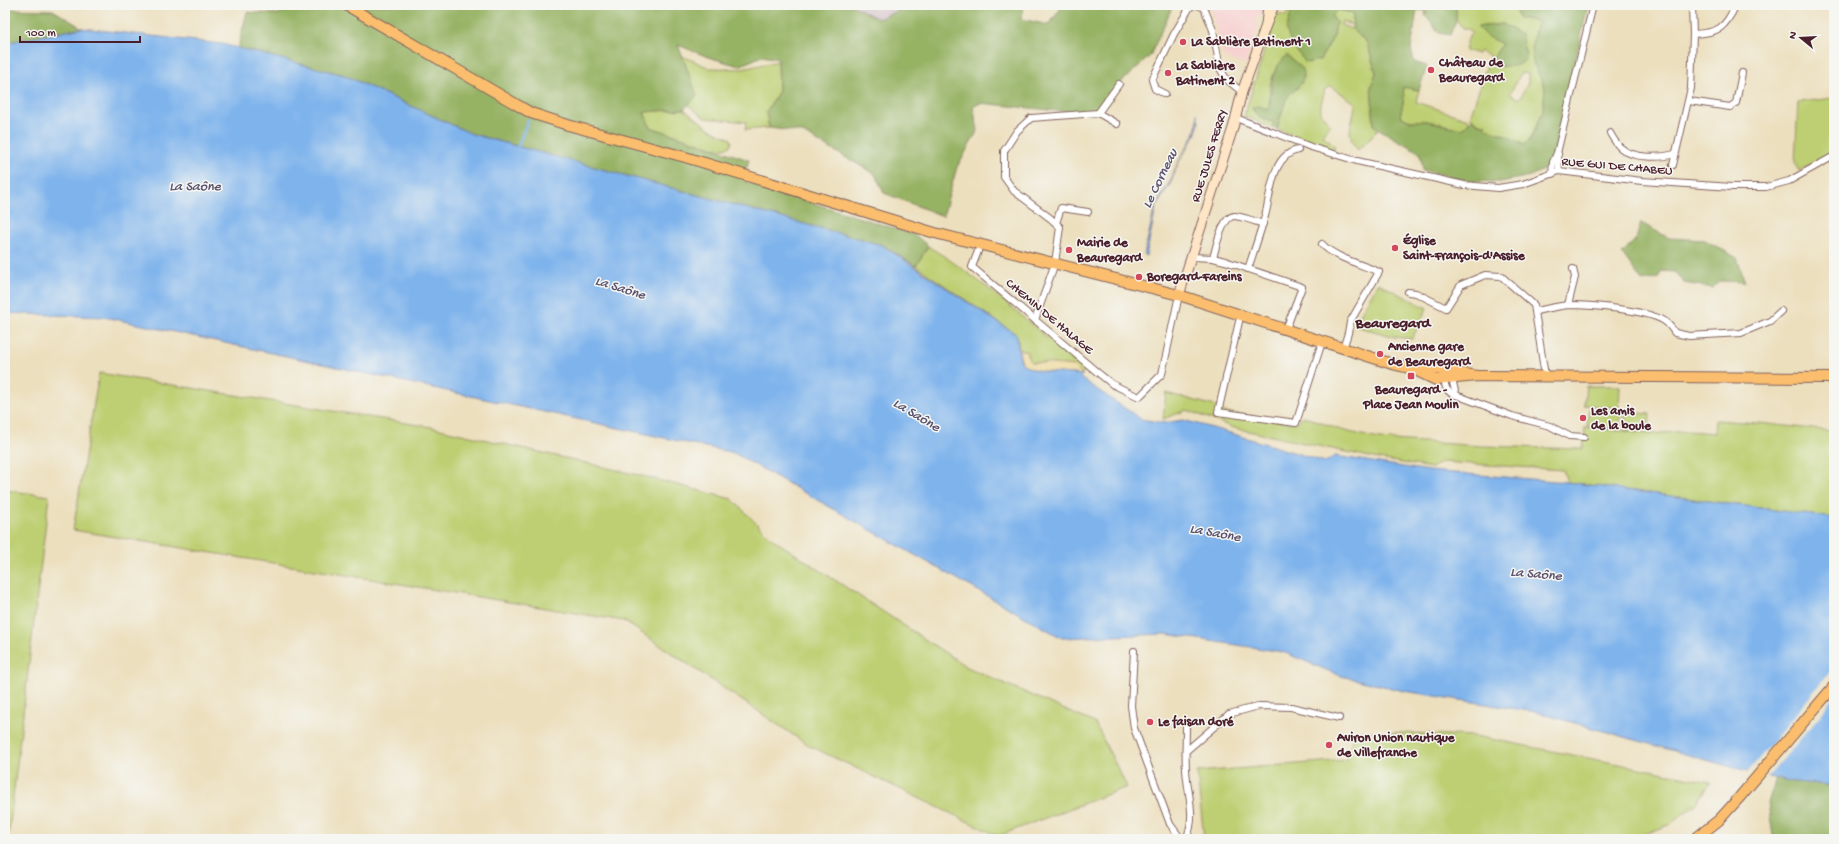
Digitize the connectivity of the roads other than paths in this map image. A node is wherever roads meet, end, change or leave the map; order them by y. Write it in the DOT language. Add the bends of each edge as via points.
graph roads {
  1 [pos="346,5"];
  2 [pos="1194,5"];
  3 [pos="1198,5"];
  4 [pos="1268,5"];
  5 [pos="1274,5"];
  6 [pos="1593,5"];
  7 [pos="1692,5"];
  8 [pos="1736,5"];
  9 [pos="1833,5"];
  10 [pos="1834,20"];
  11 [pos="1266,25"];
  12 [pos="1693,34"];
  13 [pos="1742,73"];
  14 [pos="1119,84"];
  15 [pos="1242,92"];
  16 [pos="1165,94"];
  17 [pos="1689,101"];
  18 [pos="1098,113"];
  19 [pos="1236,118"];
  20 [pos="1117,124"];
  21 [pos="1610,133"];
  22 [pos="1298,150"];
  23 [pos="1558,153"];
  24 [pos="1676,154"];
  25 [pos="1834,156"];
  26 [pos="1673,165"];
  27 [pos="1559,171"];
  28 [pos="1552,174"];
  29 [pos="1088,212"];
  30 [pos="1056,223"];
  31 [pos="1263,224"];
  32 [pos="1322,244"];
  33 [pos="980,246"];
  34 [pos="1193,257"];
  35 [pos="1213,258"];
  36 [pos="1055,263"];
  37 [pos="1248,269"];
  38 [pos="1573,269"];
  39 [pos="1408,292"];
  40 [pos="1179,295"];
  41 [pos="1568,305"];
  42 [pos="1536,311"];
  43 [pos="1781,311"];
  44 [pos="1241,314"];
  45 [pos="1035,320"];
  46 [pos="1286,329"];
  47 [pos="1322,342"];
  48 [pos="1343,348"];
  49 [pos="1447,376"];
  50 [pos="1544,376"];
  51 [pos="1834,378"];
  52 [pos="1584,437"];
  53 [pos="1134,651"];
  54 [pos="1834,686"];
  55 [pos="1339,718"];
  56 [pos="1186,725"];
  57 [pos="1186,752"];
  58 [pos="1181,839"];
  59 [pos="1186,839"];
  60 [pos="1695,839"];
  1 -- 33 [label="main road" via="532,113"];
  2 -- 16 [label="street" via="1190,7 1174,34 1152,80 1155,89"];
  3 -- 15 [label="street" via="1204,8 1213,30 1220,68 1226,79"];
  4 -- 11 [label="street, RUE JULES FERRY"];
  5 -- 11 [label="street, RUE JULES FERRY"];
  6 -- 23 [label="street"];
  7 -- 12 [label="street"];
  8 -- 12 [label="street" via="1723,26 1710,33"];
  9 -- 10 [label="street"];
  11 -- 15 [label="street, RUE JULES FERRY"];
  12 -- 17 [label="street"];
  13 -- 17 [label="street" via="1736,103 1730,107"];
  14 -- 18 [label="street"];
  15 -- 19 [label="street, RUE JULES FERRY"];
  17 -- 24 [label="street"];
  18 -- 20 [label="street"];
  18 -- 30 [label="street" via="1031,118 1016,131 1004,151 1004,177 1014,191"];
  19 -- 28 [label="street, RUE GUI DE CHABEU" via="1357,161 1464,185 1498,188 1523,184"];
  19 -- 34 [label="street, RUE JULES FERRY"];
  21 -- 24 [label="street" via="1627,152 1652,157"];
  22 -- 31 [label="street" via="1286,156 1276,170"];
  23 -- 27 [label="street"];
  23 -- 28 [label="street" via="1553,162"];
  24 -- 26 [label="street"];
  25 -- 27 [label="street, RUE GUI DE CHABEU" via="1789,180 1766,187 1642,181"];
  27 -- 28 [label="street, RUE GUI DE CHABEU"];
  29 -- 30 [label="street" via="1061,208"];
  30 -- 36 [label="street" via="1060,228"];
  31 -- 35 [label="street" via="1234,216 1229,218 1224,224"];
  31 -- 37 [label="street"];
  32 -- 48 [label="street" via="1379,272 1350,322"];
  33 -- 36 [label="main road"];
  33 -- 45 [label="street, CHEMIN DE HALAGE" via="972,267"];
  34 -- 35 [label="street"];
  34 -- 40 [label="street, RUE JULES FERRY"];
  35 -- 37 [label="street"];
  36 -- 40 [label="main road"];
  36 -- 45 [label="street"];
  37 -- 46 [label="street" via="1302,288"];
  38 -- 41 [label="street" via="1575,277"];
  39 -- 42 [label="street" via="1416,293 1446,308 1461,285 1485,275 1501,276 1534,305"];
  40 -- 44 [label="main road"];
  40 -- 45 [label="street, CHEMIN DE HALAGE" via="1162,374 1139,397 1112,384"];
  41 -- 42 [label="street"];
  41 -- 43 [label="street" via="1613,308 1639,313 1661,319 1675,333 1689,336 1740,333 1770,321"];
  42 -- 50 [label="street"];
  44 -- 46 [label="main road"];
  44 -- 47 [label="street" via="1218,412 1296,423"];
  46 -- 47 [label="main road"];
  47 -- 48 [label="main road"];
  48 -- 49 [label="main road" via="1414,369 1436,380"];
  49 -- 50 [label="main road"];
  49 -- 52 [label="street" via="1448,391 1512,416 1550,426 1570,436"];
  50 -- 51 [label="main road"];
  53 -- 58 [label="street" via="1131,706 1134,728 1170,824"];
  54 -- 60 [label="main road" via="1719,820"];
  55 -- 57 [label="street" via="1291,707 1259,706 1229,714"];
  56 -- 57 [label="street"];
  57 -- 59 [label="street" via="1186,775 1192,816"];
}
